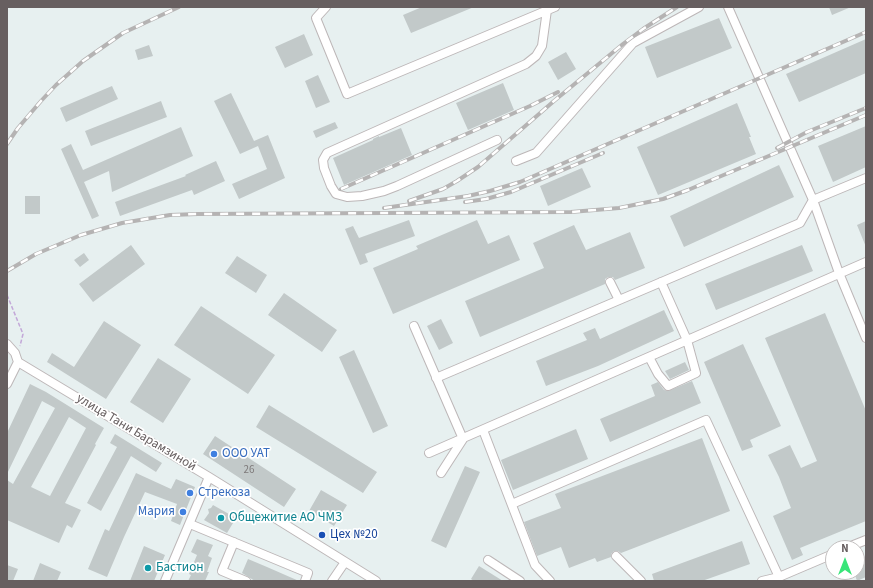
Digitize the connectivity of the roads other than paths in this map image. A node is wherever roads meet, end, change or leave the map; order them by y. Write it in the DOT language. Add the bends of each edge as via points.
graph roads {
  1 [pos="326,7"];
  2 [pos="699,7"];
  3 [pos="728,7"];
  4 [pos="551,9"];
  5 [pos="497,140"];
  6 [pos="516,161"];
  7 [pos="866,178"];
  8 [pos="812,200"];
  9 [pos="866,262"];
  10 [pos="839,273"];
  11 [pos="610,282"];
  12 [pos="661,282"];
  13 [pos="619,300"];
  14 [pos="414,326"];
  15 [pos="866,338"];
  16 [pos="688,340"];
  17 [pos="7,344"];
  18 [pos="649,357"];
  19 [pos="18,362"];
  20 [pos="436,378"];
  21 [pos="7,384"];
  22 [pos="483,430"];
  23 [pos="462,439"];
  24 [pos="429,453"];
  25 [pos="441,473"];
  26 [pos="209,477"];
  27 [pos="512,504"];
  28 [pos="190,524"];
  29 [pos="234,542"];
  30 [pos="616,556"];
  31 [pos="825,557"];
  32 [pos="488,560"];
  33 [pos="345,562"];
  34 [pos="779,577"];
  35 [pos="165,581"];
  36 [pos="246,581"];
  37 [pos="305,581"];
  38 [pos="332,581"];
  39 [pos="376,581"];
  40 [pos="520,581"];
  41 [pos="550,581"];
  42 [pos="641,581"];
  43 [pos="762,581"];
  1 -- 4 [label="street" via="316,18 347,94"];
  2 -- 6 [label="street" via="633,43 536,153"];
  3 -- 8 [label="street"];
  4 -- 5 [label="street" via="542,46 536,56 526,64 327,153 323,160 324,168 336,194 347,197 362,196 397,186"];
  7 -- 8 [label="street"];
  8 -- 10 [label="street"];
  8 -- 12 [label="street" via="800,223"];
  9 -- 10 [label="street"];
  10 -- 15 [label="street"];
  10 -- 16 [label="street"];
  11 -- 13 [label="street"];
  12 -- 13 [label="street"];
  12 -- 16 [label="street"];
  13 -- 20 [label="street"];
  14 -- 20 [label="street"];
  16 -- 18 [label="street"];
  16 -- 18 [label="street" via="696,374 668,386"];
  17 -- 19 [label="street" via="15,353"];
  18 -- 22 [label="street"];
  19 -- 21 [label="street"];
  19 -- 26 [label="street, улица Тани Барамзиной"];
  20 -- 23 [label="street"];
  22 -- 23 [label="street"];
  22 -- 27 [label="street"];
  23 -- 24 [label="street"];
  23 -- 25 [label="street"];
  26 -- 28 [label="street"];
  26 -- 33 [label="street, улица Тани Барамзиной"];
  27 -- 34 [label="street" via="706,420"];
  27 -- 41 [label="street" via="535,565"];
  28 -- 29 [label="street"];
  28 -- 35 [label="street"];
  29 -- 36 [label="street" via="222,571"];
  29 -- 37 [label="street" via="308,573"];
  30 -- 42 [label="street"];
  31 -- 34 [label="street"];
  32 -- 40 [label="street"];
  33 -- 38 [label="street"];
  33 -- 39 [label="street, улица Тани Барамзиной"];
  34 -- 43 [label="street"];
}
